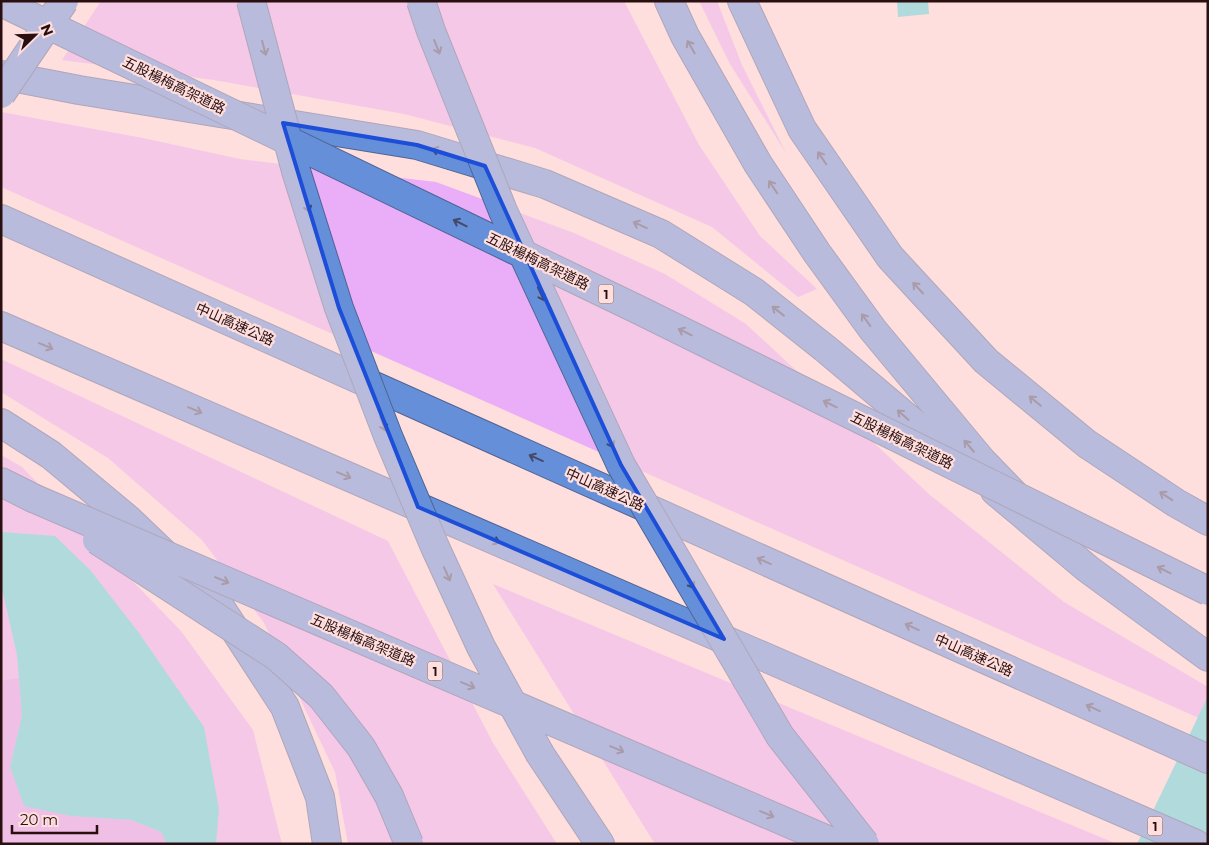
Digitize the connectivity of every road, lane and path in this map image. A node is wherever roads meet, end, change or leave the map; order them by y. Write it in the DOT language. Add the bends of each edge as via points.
graph roads {
  1 [pos="64,1"];
  2 [pos="251,1"];
  3 [pos="421,1"];
  4 [pos="669,1"];
  5 [pos="742,1"];
  6 [pos="1,2"];
  7 [pos="1,75"];
  8 [pos="1,94"];
  9 [pos="1,219"];
  10 [pos="1,326"];
  11 [pos="1,423"];
  12 [pos="1,482"];
  13 [pos="33,498"];
  14 [pos="1208,521"];
  15 [pos="1088,569"];
  16 [pos="1208,591"];
  17 [pos="1208,657"];
  18 [pos="1208,759"];
  19 [pos="327,844"];
  20 [pos="409,844"];
  21 [pos="600,844"];
  22 [pos="837,844"];
  23 [pos="865,844"];
  24 [pos="1196,844"];
  1 -- 8 [label="highway, bridge"];
  2 -- 21 [label="highway, one-way, bridge" via="296,171 339,308 388,436 481,647 540,754"];
  3 -- 23 [label="highway, one-way, bridge" via="430,31 503,211 621,465 780,736"];
  15 -- 4 [label="highway, one-way" via="982,461 873,330 816,253 758,164 685,36"];
  14 -- 5 [label="highway, one-way" via="1080,438 986,361 890,257 802,129"];
  16 -- 6 [label="highway, 五股楊梅高架道路 / 1, one-way, bridge" via="632,306"];
  15 -- 7 [label="highway, one-way" via="762,298 661,234 545,184 417,145"];
  18 -- 9 [label="highway, 中山高速公路, one-way"];
  10 -- 24 [label="highway, 1, one-way"];
  11 -- 19 [label="highway" via="51,455 129,520 220,607 285,707 320,797"];
  12 -- 13 [label="highway, 五股楊梅高架道路 / 1"];
  13 -- 20 [label="highway, bridge" via="276,656 321,696 361,746 389,796"];
  13 -- 22 [label="highway, 五股楊梅高架道路 / 1, one-way, bridge"];
  15 -- 17 [label="highway"];
}
